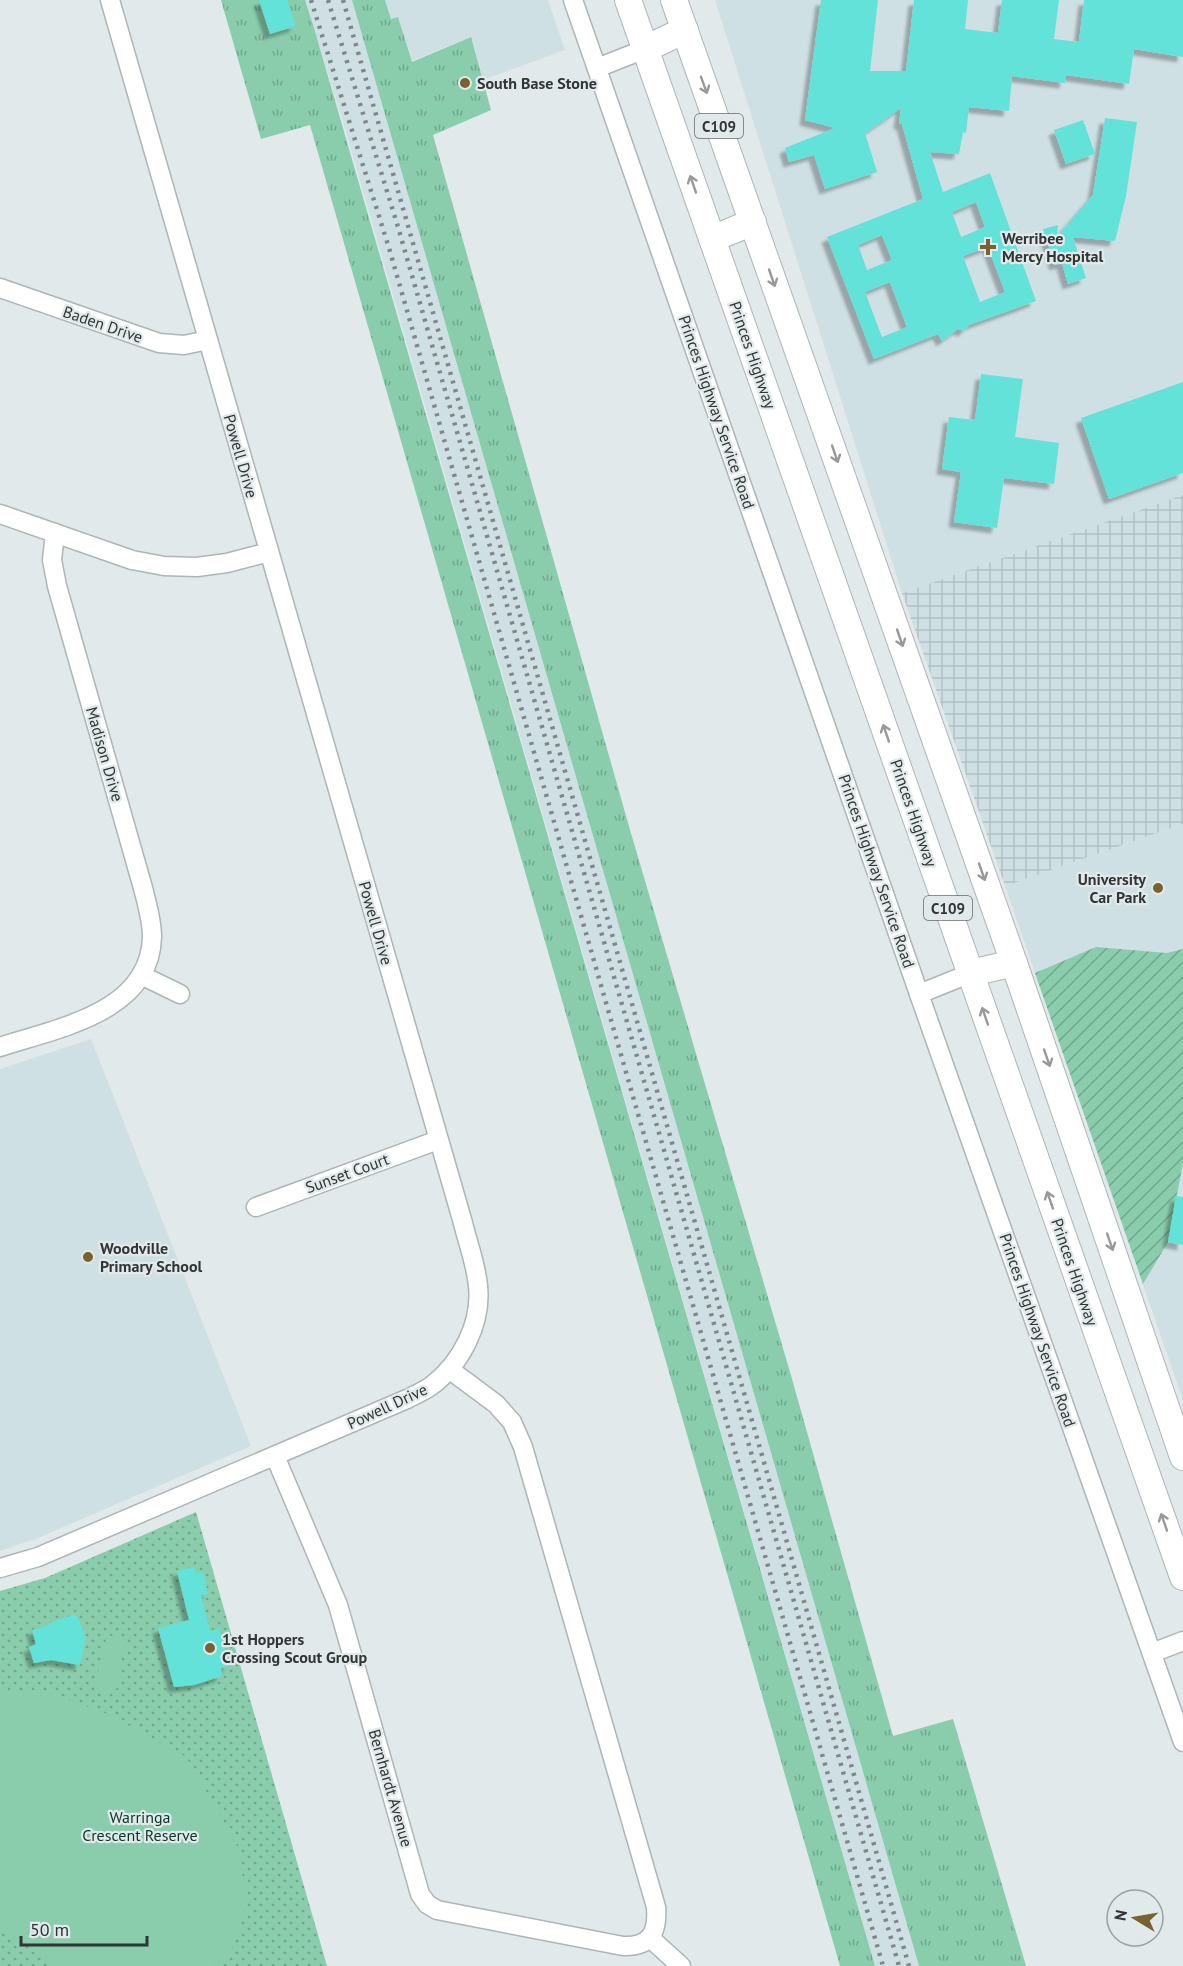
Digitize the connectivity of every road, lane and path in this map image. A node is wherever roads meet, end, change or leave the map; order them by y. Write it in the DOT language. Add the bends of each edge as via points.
graph roads {
  1 [pos="110,0"];
  2 [pos="573,0"];
  3 [pos="628,0"];
  4 [pos="674,0"];
  5 [pos="685,30"];
  6 [pos="645,49"];
  7 [pos="597,68"];
  8 [pos="753,222"];
  9 [pos="712,239"];
  10 [pos="0,288"];
  11 [pos="208,340"];
  12 [pos="0,514"];
  13 [pos="55,533"];
  14 [pos="269,552"];
  15 [pos="1014,963"];
  16 [pos="970,973"];
  17 [pos="141,975"];
  18 [pos="180,994"];
  19 [pos="919,994"];
  20 [pos="0,1047"];
  21 [pos="438,1140"];
  22 [pos="256,1207"];
  23 [pos="450,1369"];
  24 [pos="275,1456"];
  25 [pos="1183,1457"];
  26 [pos="0,1568"];
  27 [pos="1183,1577"];
  28 [pos="1183,1641"];
  29 [pos="1152,1653"];
  30 [pos="1183,1742"];
  31 [pos="650,1938"];
  32 [pos="681,1966"];
  1 -- 11 [label="street, Powell Drive"];
  2 -- 7 [label="street, Princes Highway Service Road"];
  3 -- 6 [label="highway, Princes Highway / C109"];
  4 -- 5 [label="highway, C109"];
  5 -- 6 [label="highway"];
  5 -- 8 [label="highway, C109, one-way"];
  6 -- 7 [label="street"];
  9 -- 6 [label="highway, Princes Highway / C109, one-way"];
  7 -- 19 [label="street, Princes Highway Service Road"];
  8 -- 9 [label="highway"];
  8 -- 15 [label="highway, C109, one-way"];
  16 -- 9 [label="highway, Princes Highway / C109, one-way"];
  10 -- 11 [label="street, Baden Drive" via="159,343 184,345"];
  11 -- 14 [label="street, Powell Drive"];
  12 -- 13 [label="street"];
  13 -- 14 [label="street" via="132,560 164,566 227,563"];
  13 -- 17 [label="street, Madison Drive" via="51,560 57,585 150,914 149,959"];
  14 -- 21 [label="street, Powell Drive"];
  15 -- 16 [label="highway"];
  15 -- 25 [label="highway, C109, one-way"];
  16 -- 19 [label="street"];
  27 -- 16 [label="highway, Princes Highway / C109, one-way"];
  17 -- 18 [label="street"];
  17 -- 20 [label="street, Madison Drive" via="112,1006"];
  19 -- 29 [label="street, Princes Highway Service Road"];
  21 -- 22 [label="street, Sunset Court"];
  21 -- 23 [label="street, Powell Drive" via="478,1288 471,1331"];
  23 -- 24 [label="street, Powell Drive" via="430,1387 407,1399"];
  23 -- 31 [label="street" via="496,1404 512,1422 523,1447 656,1907 657,1921"];
  24 -- 26 [label="street, Powell Drive" via="38,1557"];
  24 -- 31 [label="street, Bernhardt Avenue" via="338,1605 420,1894 427,1904 438,1910 623,1946 635,1947"];
  28 -- 29 [label="street"];
  29 -- 30 [label="street, Princes Highway Service Road"];
  31 -- 32 [label="street"];
}
